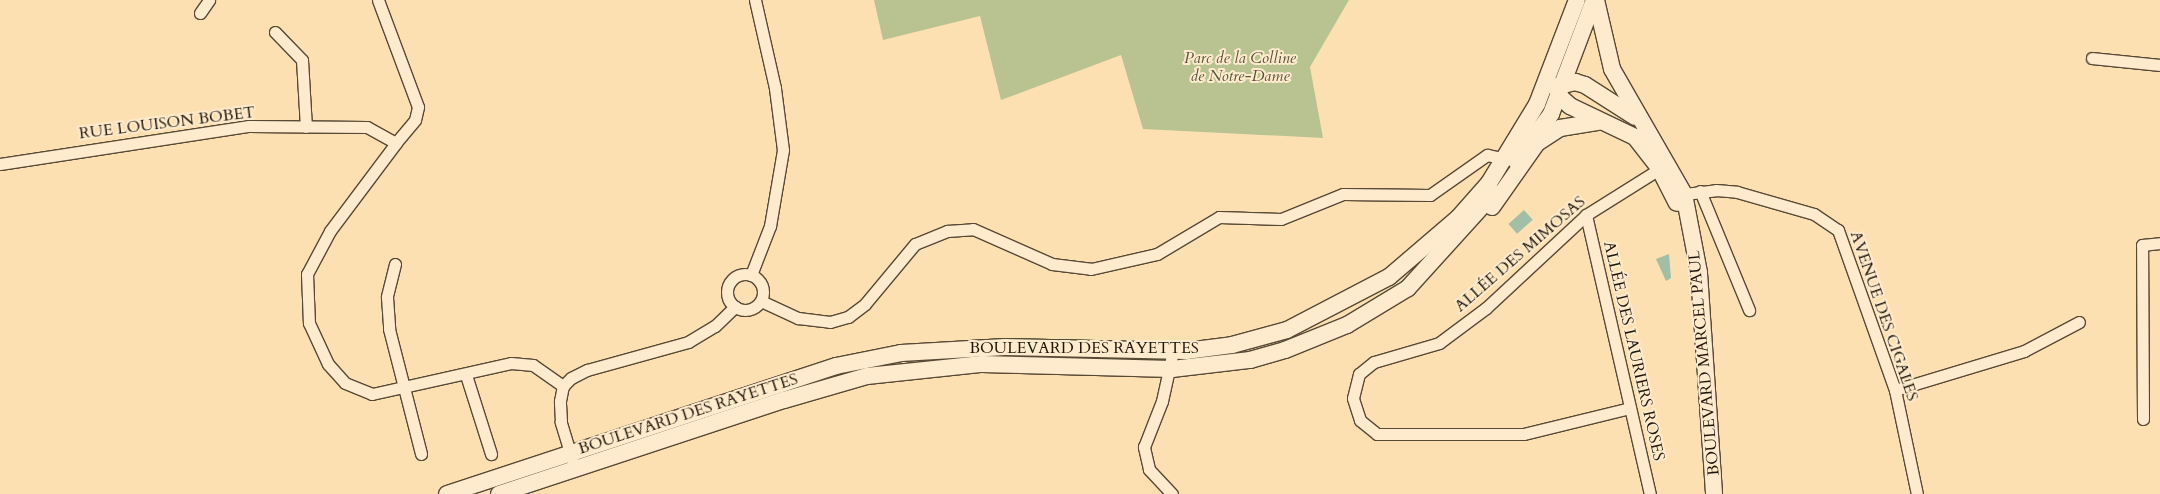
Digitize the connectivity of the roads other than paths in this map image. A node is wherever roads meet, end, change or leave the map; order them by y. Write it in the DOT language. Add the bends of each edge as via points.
graph roads {
  1 [pos="209,0"];
  2 [pos="378,0"];
  3 [pos="755,0"];
  4 [pos="1595,0"];
  5 [pos="1576,2"];
  6 [pos="200,13"];
  7 [pos="275,32"];
  8 [pos="2092,58"];
  9 [pos="2160,65"];
  10 [pos="1560,88"];
  11 [pos="1541,93"];
  12 [pos="1604,122"];
  13 [pos="1643,124"];
  14 [pos="306,127"];
  15 [pos="396,142"];
  16 [pos="1506,159"];
  17 [pos="0,164"];
  18 [pos="1664,166"];
  19 [pos="1686,193"];
  20 [pos="1586,215"];
  21 [pos="2160,243"];
  22 [pos="396,264"];
  23 [pos="751,275"];
  24 [pos="1408,288"];
  25 [pos="761,301"];
  26 [pos="735,307"];
  27 [pos="1749,310"];
  28 [pos="2079,322"];
  29 [pos="1173,351"];
  30 [pos="1172,369"];
  31 [pos="466,375"];
  32 [pos="563,386"];
  33 [pos="403,390"];
  34 [pos="1895,390"];
  35 [pos="1630,408"];
  36 [pos="2143,419"];
  37 [pos="421,454"];
  38 [pos="491,454"];
  39 [pos="572,461"];
  40 [pos="447,494"];
  41 [pos="499,494"];
  42 [pos="1172,494"];
  43 [pos="1650,494"];
  44 [pos="1714,494"];
  45 [pos="1917,494"];
  1 -- 6 [label="street"];
  2 -- 15 [label="street" via="418,107 415,120"];
  3 -- 23 [label="street" via="775,88 783,150 770,226"];
  4 -- 10 [label="main road, BOULEVARD DES RAYETTES"];
  4 -- 13 [label="main road, BOULEVARD MARCEL PAUL" via="1612,69"];
  5 -- 10 [label="main road, BOULEVARD DES RAYETTES" via="1577,18 1560,63"];
  5 -- 11 [label="main road, BOULEVARD DES RAYETTES"];
  7 -- 14 [label="street" via="302,60"];
  8 -- 9 [label="street"];
  10 -- 11 [label="main road"];
  10 -- 12 [label="main road, BOULEVARD MARCEL PAUL" via="1570,106"];
  10 -- 13 [label="main road, BOULEVARD MARCEL PAUL" via="1585,85"];
  10 -- 24 [label="main road, BOULEVARD DES RAYETTES" via="1551,114 1495,192"];
  11 -- 16 [label="main road, BOULEVARD DES RAYETTES"];
  12 -- 18 [label="main road, BOULEVARD MARCEL PAUL" via="1635,137"];
  12 -- 24 [label="main road" via="1560,128 1537,143 1483,219"];
  13 -- 18 [label="main road, BOULEVARD MARCEL PAUL"];
  14 -- 15 [label="street, RUE LOUISON BOBET" via="367,127"];
  14 -- 17 [label="street, RUE LOUISON BOBET" via="248,126"];
  15 -- 33 [label="street" via="330,231 308,274 306,300 312,331 328,364 345,383 372,394"];
  16 -- 25 [label="street" via="1486,155 1430,195 1343,194 1281,219 1219,217 1157,254 1091,269 1046,262 973,229 947,230 915,244 865,304 848,317 830,322 798,318"];
  16 -- 29 [label="main road, BOULEVARD DES RAYETTES" via="1464,211 1423,250 1357,297 1287,330 1232,345"];
  18 -- 19 [label="main road, BOULEVARD MARCEL PAUL"];
  18 -- 20 [label="street, ALLÉE DES MIMOSAS"];
  19 -- 27 [label="street"];
  19 -- 34 [label="street, AVENUE DES CIGALES" via="1716,190 1760,198 1814,214 1838,230"];
  19 -- 44 [label="main road, BOULEVARD MARCEL PAUL" via="1704,329"];
  20 -- 35 [label="street, ALLÉE DES LAURIERS ROSES"];
  20 -- 35 [label="street, ALLÉE DES MIMOSAS" via="1486,308 1439,343 1374,362 1359,374 1353,398 1360,420 1377,434 1523,434"];
  21 -- 36 [label="street" via="2142,245"];
  22 -- 33 [label="street" via="388,297 389,329"];
  23 -- 25 [label="street" via="762,286"];
  23 -- 26 [label="street" via="741,274 730,282 728,298"];
  24 -- 30 [label="main road, BOULEVARD DES RAYETTES" via="1347,325 1285,350 1250,360"];
  25 -- 26 [label="street" via="752,308"];
  26 -- 32 [label="street" via="715,326 688,342 587,370"];
  28 -- 34 [label="street" via="2024,351"];
  29 -- 30 [label="street"];
  29 -- 39 [label="main road, BOULEVARD DES RAYETTES" via="989,347 901,353 836,366"];
  30 -- 39 [label="main road, BOULEVARD DES RAYETTES" via="982,364 867,376"];
  30 -- 42 [label="street" via="1144,448 1149,469"];
  31 -- 32 [label="street" via="499,364 533,365"];
  31 -- 33 [label="street"];
  31 -- 38 [label="street"];
  32 -- 39 [label="street" via="560,422"];
  33 -- 37 [label="street"];
  34 -- 45 [label="street, AVENUE DES CIGALES"];
  35 -- 43 [label="street, ALLÉE DES LAURIERS ROSES"];
  39 -- 40 [label="main road, BOULEVARD DES RAYETTES"];
  39 -- 41 [label="main road, BOULEVARD DES RAYETTES"];
}
